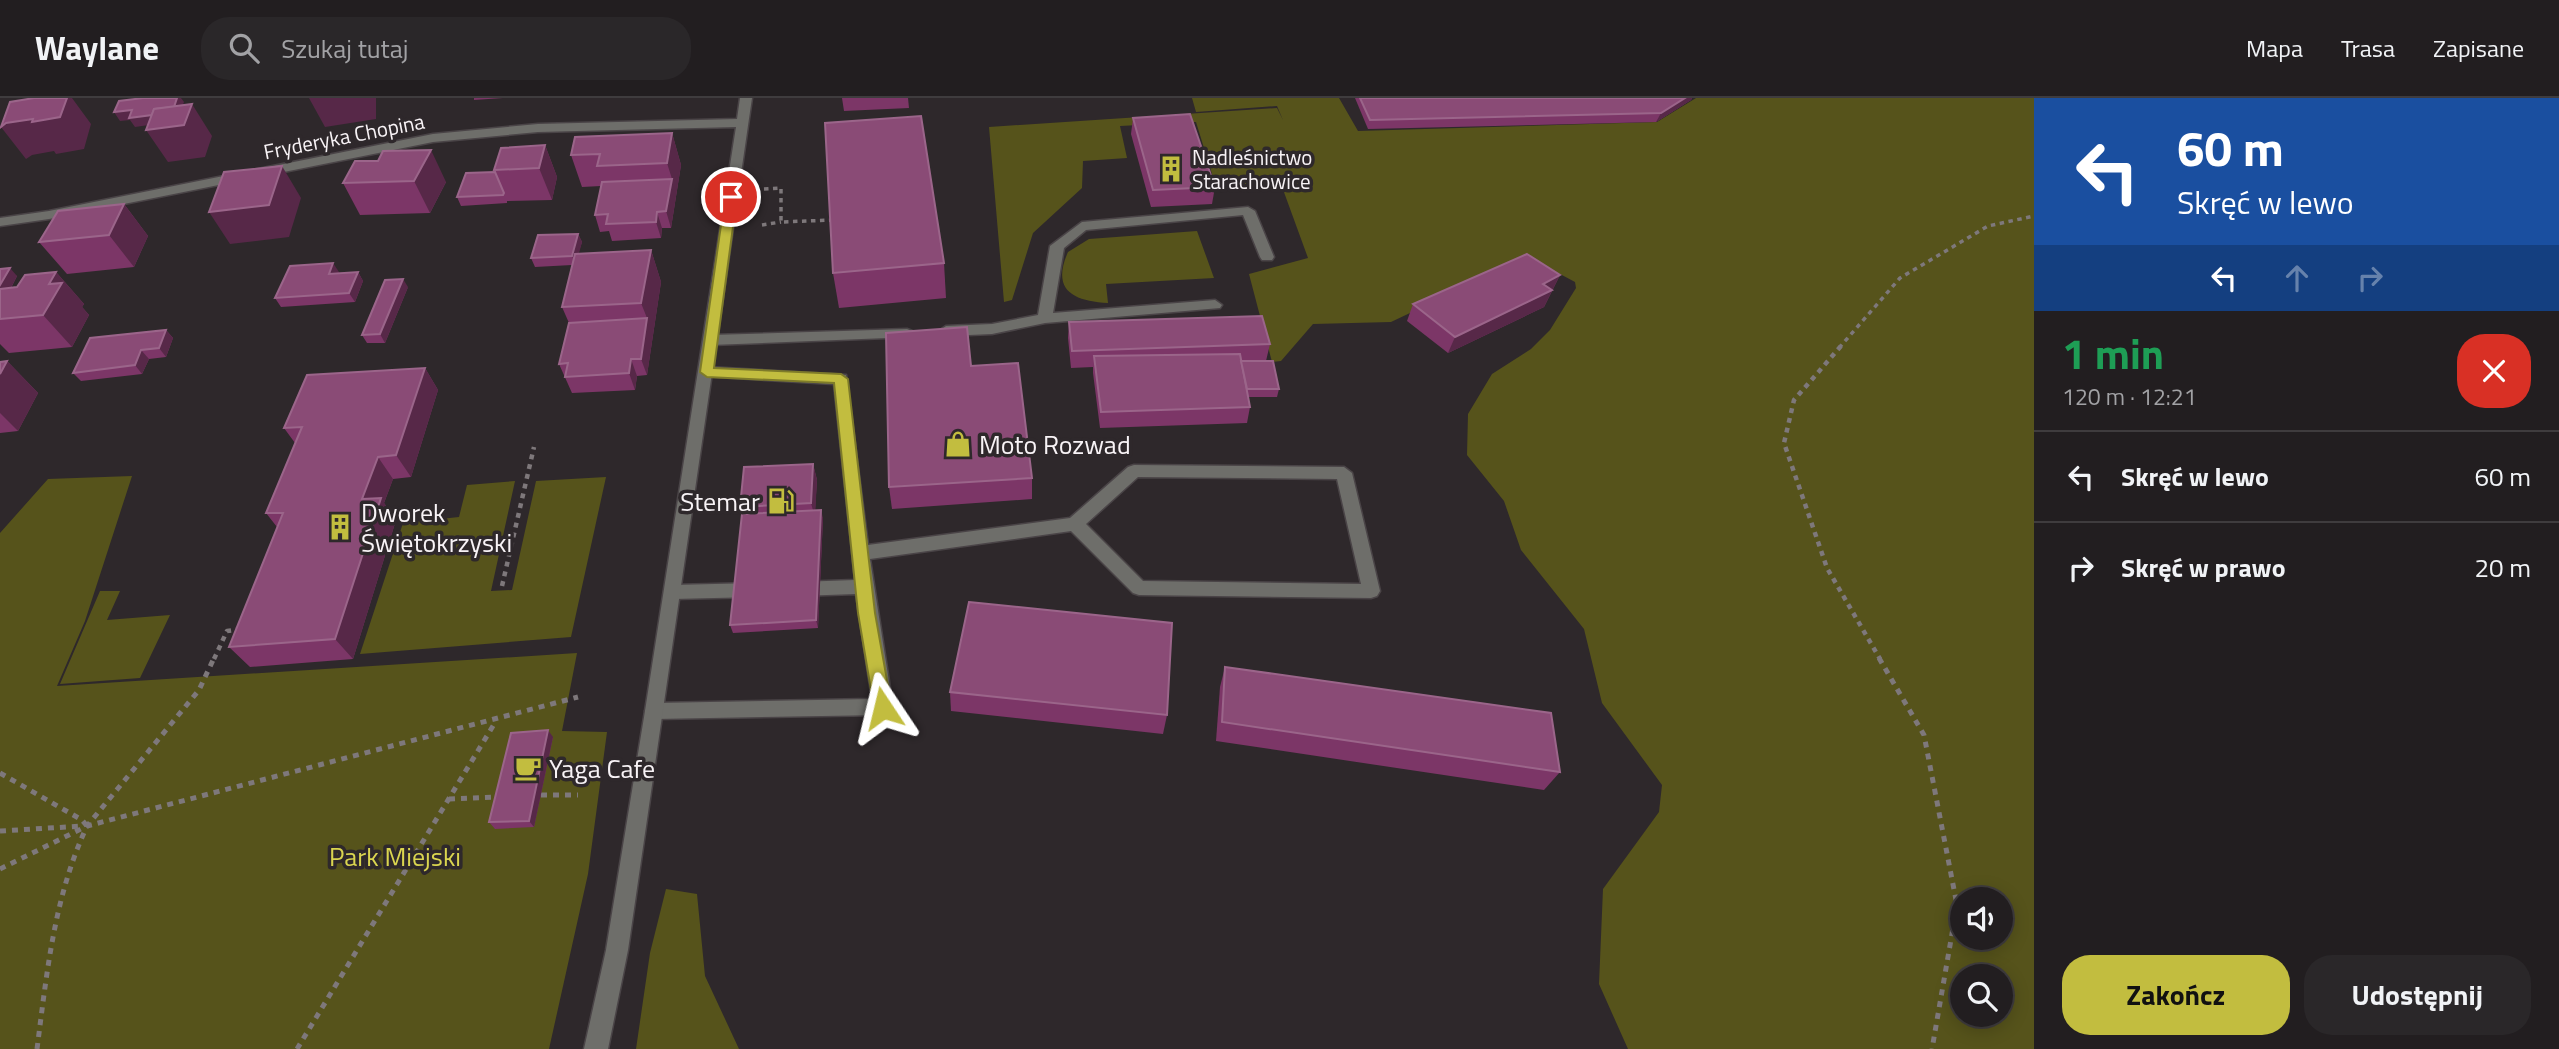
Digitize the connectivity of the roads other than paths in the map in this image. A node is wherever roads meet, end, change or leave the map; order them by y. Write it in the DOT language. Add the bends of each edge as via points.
graph roads {
  1 [pos="746,98"];
  2 [pos="742,123"];
  3 [pos="0,222"];
  4 [pos="1267,257"];
  5 [pos="1215,304"];
  6 [pos="1045,318"];
  7 [pos="711,340"];
  8 [pos="707,372"];
  9 [pos="1074,524"];
  10 [pos="861,554"];
  11 [pos="864,587"];
  12 [pos="673,592"];
  13 [pos="655,711"];
  14 [pos="596,1049"];
  1 -- 2 [label="street"];
  2 -- 3 [label="street, Fryderyka Chopina" via="538,128 433,138"];
  2 -- 7 [label="street"];
  4 -- 6 [label="street" via="1248,211 1082,226 1057,246"];
  5 -- 6 [label="street"];
  6 -- 7 [label="street" via="992,329"];
  7 -- 8 [label="street"];
  8 -- 10 [label="street" via="841,379"];
  8 -- 12 [label="street"];
  9 -- 9 [label="street" via="1139,588 1371,591 1344,473 1134,471"];
  9 -- 10 [label="street"];
  10 -- 11 [label="street"];
  11 -- 12 [label="street"];
  11 -- 13 [label="street" via="883,708"];
  12 -- 13 [label="street"];
  13 -- 14 [label="street" via="617,950"];
}
